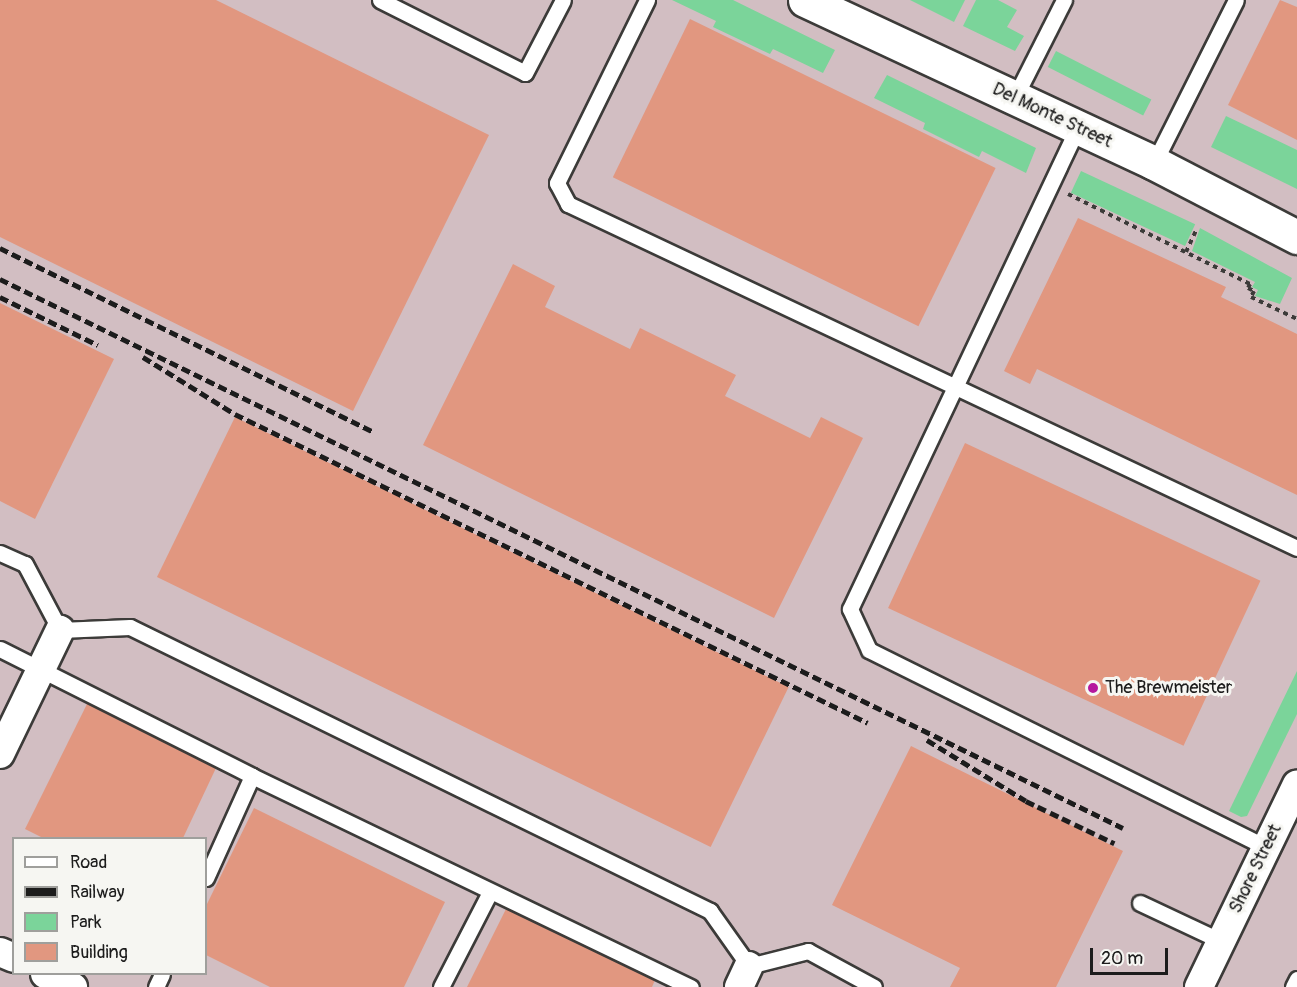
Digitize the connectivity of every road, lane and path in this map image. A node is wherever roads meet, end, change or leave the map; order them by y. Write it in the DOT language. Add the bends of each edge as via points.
graph roads {
  1 [pos="380,0"];
  2 [pos="563,0"];
  3 [pos="647,0"];
  4 [pos="805,0"];
  5 [pos="1064,0"];
  6 [pos="1236,0"];
  7 [pos="1014,99"];
  8 [pos="1077,129"];
  9 [pos="1154,163"];
  10 [pos="1067,194"];
  11 [pos="1197,228"];
  12 [pos="1297,237"];
  13 [pos="1186,252"];
  14 [pos="1297,319"];
  15 [pos="953,386"];
  16 [pos="1297,548"];
  17 [pos="0,553"];
  18 [pos="60,630"];
  19 [pos="0,649"];
  20 [pos="40,671"];
  21 [pos="0,754"];
  22 [pos="252,777"];
  23 [pos="1297,784"];
  24 [pos="1267,848"];
  25 [pos="207,876"];
  26 [pos="490,892"];
  27 [pos="1140,903"];
  28 [pos="1221,940"];
  29 [pos="744,977"];
  30 [pos="1297,979"];
  31 [pos="441,987"];
  32 [pos="691,987"];
  33 [pos="874,987"];
  34 [pos="1199,987"];
  35 [pos="1293,987"];
  1 -- 2 [label="lane" via="525,73"];
  3 -- 15 [label="lane" via="557,183 568,204"];
  4 -- 7 [label="street, Del Monte Street"];
  5 -- 7 [label="lane"];
  6 -- 9 [label="lane"];
  7 -- 8 [label="street, Del Monte Street"];
  8 -- 9 [label="street, Del Monte Street"];
  8 -- 15 [label="lane"];
  9 -- 12 [label="street, Del Monte Street"];
  10 -- 13 [label="path"];
  11 -- 13 [label="path"];
  13 -- 14 [label="path" via="1250,284 1248,288 1254,291 1251,297"];
  15 -- 16 [label="lane"];
  15 -- 24 [label="lane" via="850,609 869,650"];
  17 -- 18 [label="lane" via="25,564"];
  18 -- 20 [label="street"];
  18 -- 29 [label="lane" via="130,627 710,910"];
  19 -- 20 [label="lane"];
  20 -- 21 [label="street"];
  20 -- 22 [label="lane"];
  22 -- 25 [label="lane"];
  22 -- 26 [label="lane"];
  23 -- 24 [label="street, Shore Street"];
  24 -- 28 [label="street, Shore Street"];
  26 -- 31 [label="lane"];
  26 -- 32 [label="lane"];
  27 -- 28 [label="lane"];
  28 -- 34 [label="street, Shore Street"];
  29 -- 33 [label="lane" via="808,951"];
  30 -- 35 [label="lane"];
}
